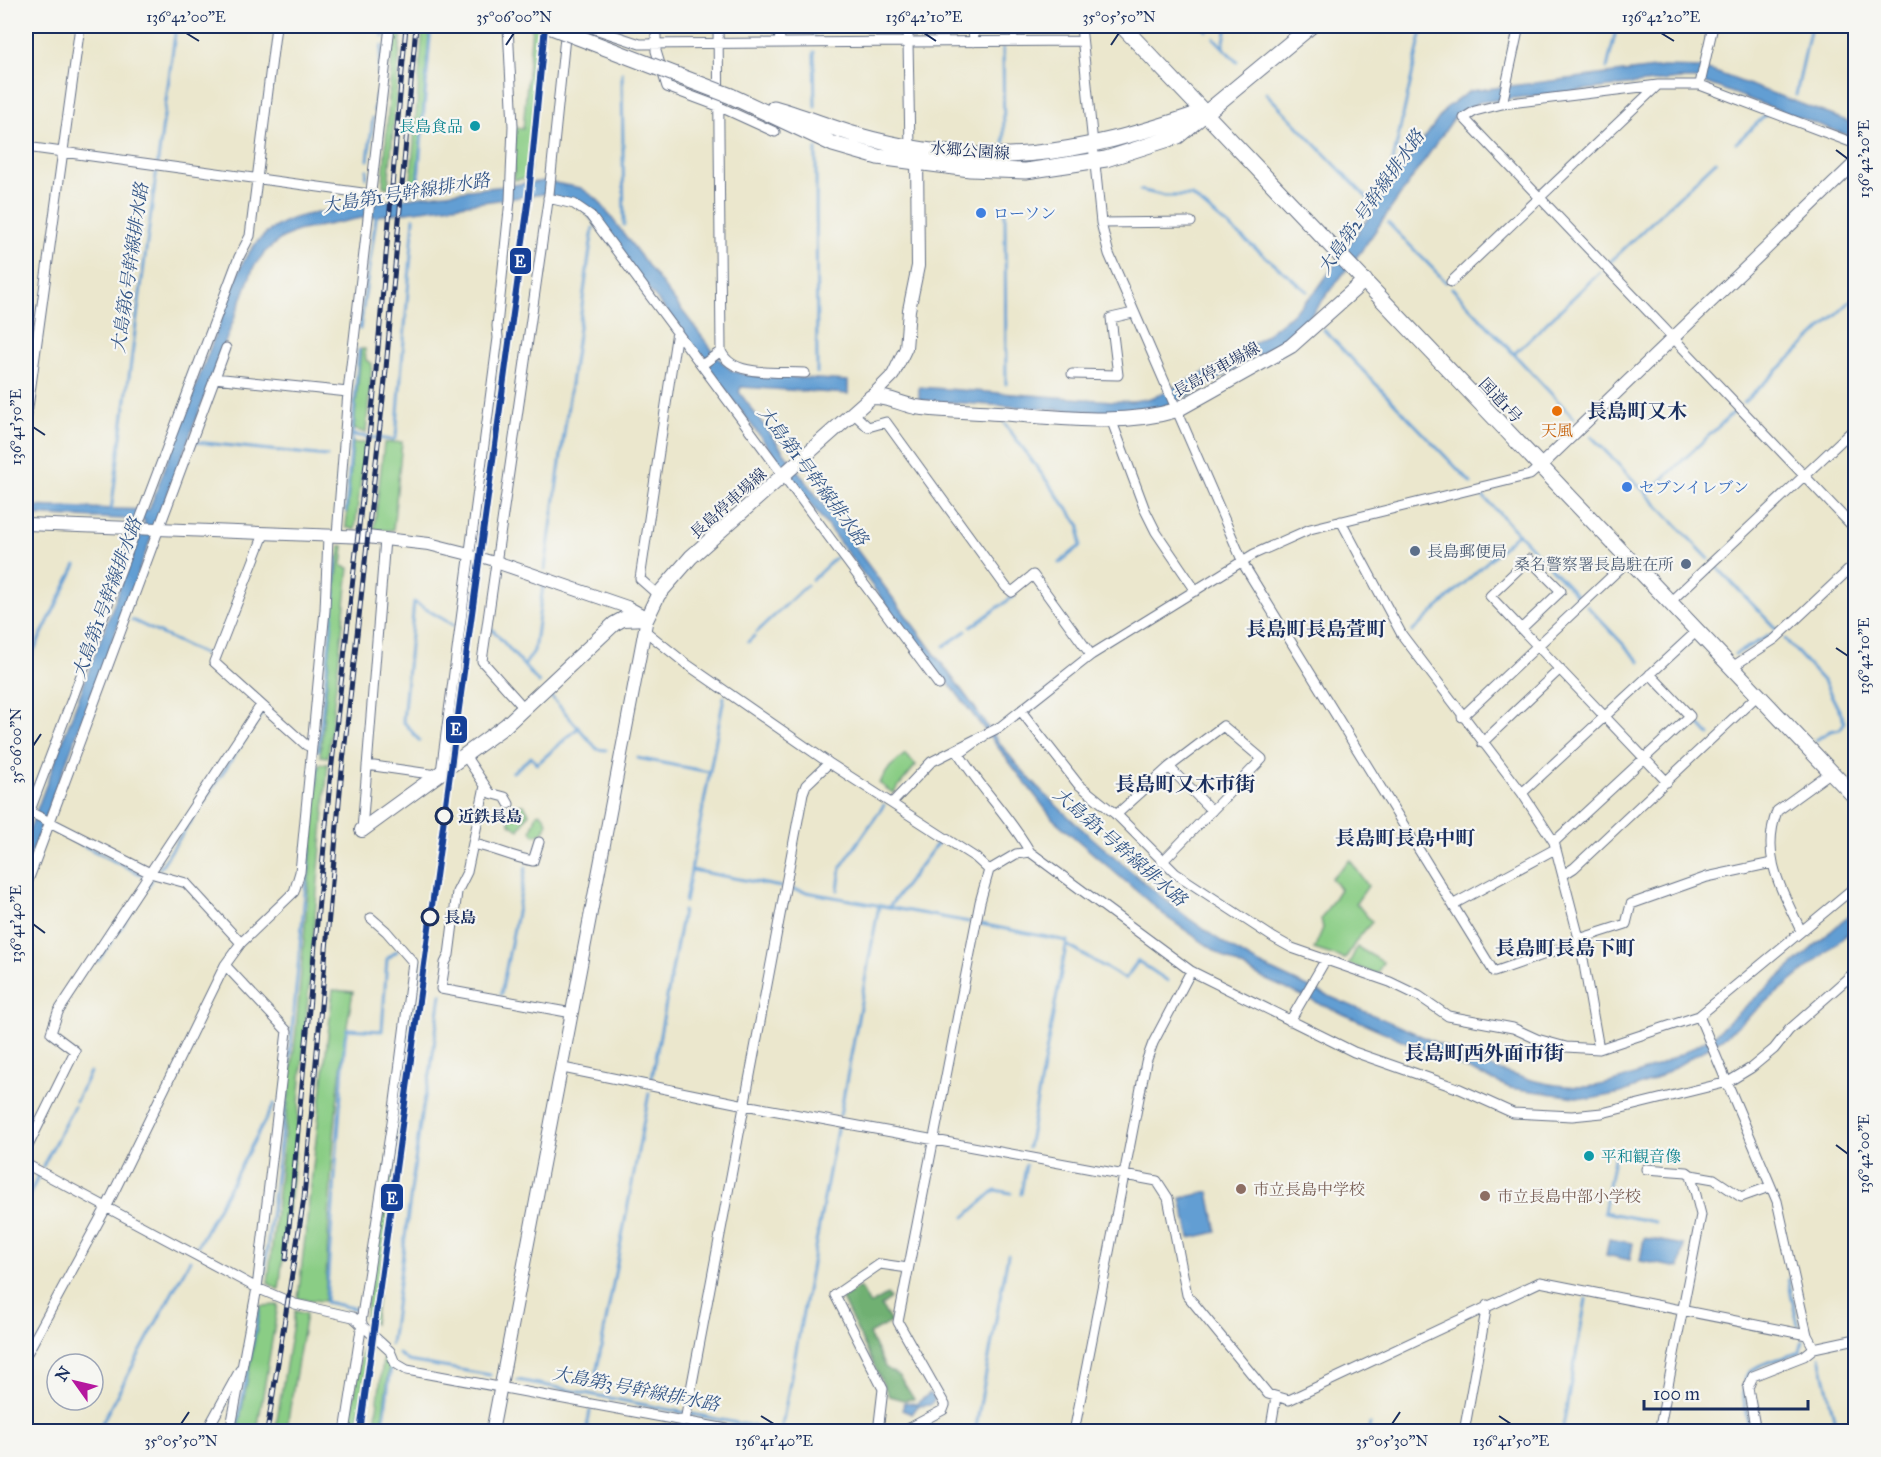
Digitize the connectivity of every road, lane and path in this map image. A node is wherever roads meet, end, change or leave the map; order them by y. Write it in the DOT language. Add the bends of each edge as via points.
graph roads {
  1 [pos="80,26"];
  2 [pos="276,26"];
  3 [pos="390,26"];
  4 [pos="508,26"];
  5 [pos="549,26"];
  6 [pos="566,26"];
  7 [pos="586,26"];
  8 [pos="656,26"];
  9 [pos="718,26"];
  10 [pos="779,26"];
  11 [pos="908,26"];
  12 [pos="973,26"];
  13 [pos="1081,26"];
  14 [pos="1122,26"];
  15 [pos="1311,26"];
  16 [pos="1519,26"];
  17 [pos="1713,26"];
  18 [pos="1082,41"];
  19 [pos="908,42"];
  20 [pos="974,42"];
  21 [pos="718,43"];
  22 [pos="780,43"];
  23 [pos="656,44"];
  24 [pos="1700,84"];
  25 [pos="1658,85"];
  26 [pos="1502,103"];
  27 [pos="718,106"];
  28 [pos="1206,111"];
  29 [pos="775,132"];
  30 [pos="1856,144"];
  31 [pos="1094,145"];
  32 [pos="26,147"];
  33 [pos="63,151"];
  34 [pos="915,154"];
  35 [pos="1094,161"];
  36 [pos="1856,162"];
  37 [pos="258,178"];
  38 [pos="549,196"];
  39 [pos="370,198"];
  40 [pos="1539,198"];
  41 [pos="1191,222"];
  42 [pos="1101,223"];
  43 [pos="1360,275"];
  44 [pos="1450,282"];
  45 [pos="1133,313"];
  46 [pos="677,331"];
  47 [pos="1674,338"];
  48 [pos="225,348"];
  49 [pos="719,352"];
  50 [pos="703,364"];
  51 [pos="805,372"];
  52 [pos="1072,374"];
  53 [pos="214,378"];
  54 [pos="348,392"];
  55 [pos="871,397"];
  56 [pos="27,402"];
  57 [pos="1176,407"];
  58 [pos="853,413"];
  59 [pos="1111,419"];
  60 [pos="26,422"];
  61 [pos="1856,427"];
  62 [pos="1539,467"];
  63 [pos="783,475"];
  64 [pos="1804,476"];
  65 [pos="1341,521"];
  66 [pos="26,524"];
  67 [pos="139,526"];
  68 [pos="159,529"];
  69 [pos="1856,530"];
  70 [pos="264,534"];
  71 [pos="332,536"];
  72 [pos="385,539"];
  73 [pos="469,554"];
  74 [pos="1629,560"];
  75 [pos="1243,561"];
  76 [pos="496,562"];
  77 [pos="1856,563"];
  78 [pos="1196,591"];
  79 [pos="658,595"];
  80 [pos="1670,602"];
  81 [pos="645,624"];
  82 [pos="1521,629"];
  83 [pos="1697,630"];
  84 [pos="1537,646"];
  85 [pos="1091,655"];
  86 [pos="1732,667"];
  87 [pos="1560,669"];
  88 [pos="1650,674"];
  89 [pos="939,685"];
  90 [pos="1758,695"];
  91 [pos="261,705"];
  92 [pos="524,708"];
  93 [pos="1021,711"];
  94 [pos="1462,717"];
  95 [pos="1604,717"];
  96 [pos="984,736"];
  97 [pos="1482,743"];
  98 [pos="311,747"];
  99 [pos="466,757"];
  100 [pos="1645,759"];
  101 [pos="829,763"];
  102 [pos="367,765"];
  103 [pos="1169,767"];
  104 [pos="1831,772"];
  105 [pos="439,773"];
  106 [pos="1667,782"];
  107 [pos="485,786"];
  108 [pos="1853,791"];
  109 [pos="1522,793"];
  110 [pos="893,802"];
  111 [pos="509,804"];
  112 [pos="1212,811"];
  113 [pos="28,814"];
  114 [pos="1116,815"];
  115 [pos="48,821"];
  116 [pos="362,830"];
  117 [pos="539,842"];
  118 [pos="473,844"];
  119 [pos="1554,846"];
  120 [pos="1030,852"];
  121 [pos="1162,862"];
  122 [pos="1772,863"];
  123 [pos="989,870"];
  124 [pos="150,873"];
  125 [pos="1563,875"];
  126 [pos="26,886"];
  127 [pos="1856,886"];
  128 [pos="1454,904"];
  129 [pos="371,918"];
  130 [pos="1801,931"];
  131 [pos="1579,941"];
  132 [pos="241,943"];
  133 [pos="1326,959"];
  134 [pos="225,965"];
  135 [pos="1191,971"];
  136 [pos="1856,971"];
  137 [pos="573,1013"];
  138 [pos="1290,1021"];
  139 [pos="1700,1021"];
  140 [pos="1599,1049"];
  141 [pos="563,1068"];
  142 [pos="1728,1082"];
  143 [pos="745,1105"];
  144 [pos="933,1139"];
  145 [pos="26,1150"];
  146 [pos="26,1164"];
  147 [pos="1646,1169"];
  148 [pos="1691,1175"];
  149 [pos="1123,1176"];
  150 [pos="1769,1187"];
  151 [pos="107,1206"];
  152 [pos="908,1268"];
  153 [pos="257,1288"];
  154 [pos="1487,1305"];
  155 [pos="1682,1310"];
  156 [pos="361,1323"];
  157 [pos="1807,1335"];
  158 [pos="1856,1339"];
  159 [pos="1814,1348"];
  160 [pos="26,1355"];
  161 [pos="244,1362"];
  162 [pos="500,1386"];
  163 [pos="1276,1397"];
  164 [pos="685,1419"];
  165 [pos="206,1431"];
  166 [pos="230,1431"];
  167 [pos="345,1431"];
  168 [pos="492,1431"];
  169 [pos="742,1431"];
  170 [pos="878,1431"];
  171 [pos="903,1431"];
  172 [pos="1074,1431"];
  173 [pos="1270,1431"];
  174 [pos="1464,1431"];
  175 [pos="1659,1431"];
  176 [pos="1756,1431"];
  1 -- 33 [label="street"];
  2 -- 37 [label="street"];
  3 -- 39 [label="street"];
  4 -- 73 [label="street" via="513,126 510,200 498,338"];
  5 -- 34 [label="main road, 水郷公園線, bridge" via="731,96 833,144"];
  6 -- 38 [label="street"];
  7 -- 23 [label="street" via="640,44"];
  8 -- 23 [label="street"];
  9 -- 21 [label="street"];
  10 -- 22 [label="street"];
  11 -- 19 [label="street"];
  12 -- 20 [label="street"];
  13 -- 18 [label="street"];
  14 -- 28 [label="main road, 国道1号"];
  15 -- 28 [label="main road, 水郷公園線"];
  16 -- 26 [label="street"];
  17 -- 24 [label="street"];
  18 -- 20 [label="street"];
  18 -- 31 [label="street"];
  19 -- 20 [label="street"];
  19 -- 22 [label="street"];
  19 -- 34 [label="street"];
  21 -- 22 [label="street"];
  21 -- 23 [label="street"];
  21 -- 27 [label="street"];
  23 -- 27 [label="street" via="667,87"];
  25 -- 26 [label="street"];
  25 -- 30 [label="street" via="1700,85"];
  25 -- 40 [label="street"];
  26 -- 40 [label="street" via="1464,118"];
  27 -- 29 [label="street"];
  27 -- 49 [label="street"];
  28 -- 31 [label="main road, 水郷公園線"];
  28 -- 35 [label="main road, 水郷公園線" via="1178,136"];
  28 -- 43 [label="main road, 国道1号"];
  31 -- 34 [label="main road, 水郷公園線" via="1001,157"];
  31 -- 35 [label="street"];
  32 -- 33 [label="street"];
  33 -- 37 [label="street"];
  33 -- 56 [label="street"];
  34 -- 35 [label="main road, 水郷公園線" via="1005,171"];
  34 -- 55 [label="street" via="918,266 906,348 893,375"];
  35 -- 42 [label="street"];
  36 -- 47 [label="street"];
  37 -- 39 [label="street"];
  37 -- 67 [label="street" via="250,236"];
  38 -- 46 [label="street" via="574,204 590,215"];
  38 -- 76 [label="street"];
  39 -- 54 [label="street"];
  40 -- 44 [label="street"];
  40 -- 47 [label="street"];
  41 -- 42 [label="street"];
  42 -- 45 [label="street"];
  43 -- 57 [label="main road, 長島停車場線" via="1291,346"];
  43 -- 62 [label="main road, 国道1号"];
  45 -- 52 [label="street" via="1111,318 1118,375"];
  45 -- 57 [label="street"];
  46 -- 50 [label="street"];
  46 -- 79 [label="street" via="640,579"];
  47 -- 62 [label="street"];
  47 -- 64 [label="street"];
  48 -- 53 [label="street"];
  49 -- 50 [label="street"];
  49 -- 51 [label="street" via="734,366"];
  50 -- 63 [label="street"];
  53 -- 54 [label="street"];
  53 -- 68 [label="street"];
  54 -- 71 [label="street"];
  55 -- 58 [label="main road, 長島停車場線"];
  55 -- 59 [label="main road, 長島停車場線" via="882,396 916,407"];
  56 -- 60 [label="street"];
  57 -- 59 [label="main road, 長島停車場線"];
  57 -- 75 [label="street"];
  58 -- 63 [label="main road, 長島停車場線"];
  58 -- 85 [label="street" via="868,427 886,422 1006,587 1012,592 1033,575"];
  59 -- 78 [label="street" via="1144,510"];
  61 -- 64 [label="street"];
  62 -- 65 [label="street" via="1530,476"];
  62 -- 74 [label="main road, 国道1号"];
  63 -- 79 [label="main road, 長島停車場線" via="691,556"];
  63 -- 89 [label="street"];
  64 -- 69 [label="street"];
  64 -- 80 [label="street"];
  65 -- 75 [label="street" via="1294,535"];
  65 -- 94 [label="street" via="1402,634"];
  66 -- 67 [label="street"];
  67 -- 68 [label="street"];
  67 -- 113 [label="street"];
  68 -- 70 [label="street"];
  68 -- 115 [label="street"];
  70 -- 71 [label="street"];
  70 -- 91 [label="street" via="214,662"];
  71 -- 72 [label="street"];
  71 -- 98 [label="street"];
  72 -- 73 [label="street"];
  72 -- 102 [label="street"];
  73 -- 76 [label="street"];
  73 -- 105 [label="street"];
  74 -- 80 [label="main road, 国道1号"];
  74 -- 84 [label="street"];
  75 -- 78 [label="street"];
  75 -- 128 [label="street" via="1272,614"];
  76 -- 81 [label="street" via="627,607"];
  76 -- 92 [label="street" via="482,661"];
  77 -- 86 [label="street" via="1775,639"];
  78 -- 85 [label="street"];
  79 -- 81 [label="main road, 長島停車場線"];
  80 -- 83 [label="main road, 国道1号"];
  81 -- 92 [label="main road" via="623,619 614,624"];
  81 -- 101 [label="street" via="686,663"];
  81 -- 137 [label="street"];
  82 -- 82 [label="street" via="1490,596 1529,559 1561,591"];
  82 -- 84 [label="street"];
  83 -- 86 [label="main road, 国道1号"];
  83 -- 88 [label="street"];
  84 -- 87 [label="street"];
  84 -- 94 [label="street"];
  85 -- 93 [label="street"];
  86 -- 90 [label="main road, 国道1号"];
  87 -- 95 [label="street"];
  87 -- 97 [label="street"];
  88 -- 95 [label="street"];
  88 -- 100 [label="street" via="1690,716"];
  90 -- 104 [label="main road, 国道1号"];
  90 -- 106 [label="street"];
  91 -- 98 [label="street"];
  91 -- 124 [label="street"];
  92 -- 99 [label="main road"];
  93 -- 96 [label="street"];
  93 -- 114 [label="street" via="1078,784"];
  94 -- 97 [label="street"];
  95 -- 100 [label="street"];
  95 -- 109 [label="street"];
  96 -- 110 [label="street" via="931,762"];
  96 -- 120 [label="street" via="959,754"];
  97 -- 109 [label="street"];
  98 -- 132 [label="street" via="300,872 294,892"];
  99 -- 105 [label="main road"];
  99 -- 107 [label="street"];
  100 -- 106 [label="street"];
  100 -- 119 [label="street"];
  101 -- 110 [label="street"];
  101 -- 143 [label="street" via="803,793"];
  102 -- 105 [label="street"];
  102 -- 116 [label="street"];
  103 -- 112 [label="street"];
  103 -- 112 [label="street" via="1223,726 1262,759"];
  103 -- 114 [label="street"];
  104 -- 108 [label="main road, 国道1号"];
  104 -- 122 [label="street" via="1777,811 1773,821"];
  105 -- 116 [label="main road"];
  106 -- 125 [label="street"];
  107 -- 111 [label="street" via="490,793 505,797"];
  107 -- 118 [label="street"];
  109 -- 119 [label="street"];
  110 -- 123 [label="street"];
  112 -- 121 [label="street"];
  113 -- 115 [label="street"];
  114 -- 121 [label="street"];
  115 -- 124 [label="street"];
  115 -- 126 [label="street"];
  117 -- 118 [label="street" via="533,861"];
  118 -- 137 [label="street" via="458,892 441,989"];
  119 -- 125 [label="street"];
  119 -- 128 [label="street"];
  120 -- 123 [label="street" via="1016,854"];
  120 -- 135 [label="street"];
  121 -- 133 [label="street" via="1274,938"];
  122 -- 130 [label="street"];
  122 -- 131 [label="street" via="1707,877 1630,904 1626,924"];
  123 -- 144 [label="street"];
  124 -- 132 [label="street" via="186,883"];
  124 -- 145 [label="street" via="58,1012 51,1033 75,1051"];
  125 -- 131 [label="street"];
  127 -- 130 [label="street"];
  128 -- 131 [label="street" via="1494,972"];
  129 -- 156 [label="street" via="412,962"];
  130 -- 139 [label="street"];
  131 -- 140 [label="street"];
  132 -- 134 [label="street"];
  133 -- 138 [label="street"];
  133 -- 140 [label="street" via="1410,992 1448,1016 1513,1028 1537,1040 1566,1047"];
  134 -- 151 [label="street"];
  134 -- 153 [label="street" via="287,1030"];
  135 -- 138 [label="street"];
  135 -- 149 [label="street" via="1146,1062"];
  136 -- 142 [label="street" via="1766,1055"];
  137 -- 141 [label="street"];
  138 -- 142 [label="street" via="1354,1052 1460,1089 1513,1113 1602,1113"];
  139 -- 140 [label="street"];
  139 -- 142 [label="street"];
  141 -- 143 [label="street"];
  141 -- 162 [label="street"];
  142 -- 150 [label="street"];
  143 -- 144 [label="street"];
  143 -- 164 [label="street"];
  144 -- 149 [label="street"];
  144 -- 152 [label="street"];
  146 -- 151 [label="street"];
  147 -- 148 [label="street"];
  148 -- 150 [label="street" via="1714,1179 1741,1197"];
  148 -- 155 [label="street" via="1701,1215"];
  149 -- 163 [label="street" via="1157,1181 1165,1190 1187,1295 1268,1394"];
  149 -- 172 [label="street"];
  150 -- 157 [label="street" via="1777,1202"];
  151 -- 153 [label="street"];
  151 -- 160 [label="street"];
  152 -- 170 [label="street" via="880,1264 835,1295 883,1389"];
  152 -- 171 [label="street" via="898,1322 945,1405 944,1410"];
  153 -- 156 [label="street" via="295,1304 353,1317"];
  153 -- 161 [label="street"];
  154 -- 155 [label="street" via="1540,1282"];
  154 -- 163 [label="street" via="1289,1400"];
  154 -- 174 [label="street"];
  155 -- 157 [label="street"];
  155 -- 175 [label="street"];
  156 -- 162 [label="street" via="390,1352 395,1363 406,1370"];
  156 -- 167 [label="street"];
  157 -- 159 [label="street"];
  158 -- 159 [label="street"];
  159 -- 176 [label="street" via="1804,1356 1761,1371 1749,1381"];
  161 -- 165 [label="street"];
  161 -- 166 [label="street"];
  162 -- 164 [label="street"];
  162 -- 168 [label="street"];
  163 -- 173 [label="street"];
  164 -- 169 [label="street"];
}
